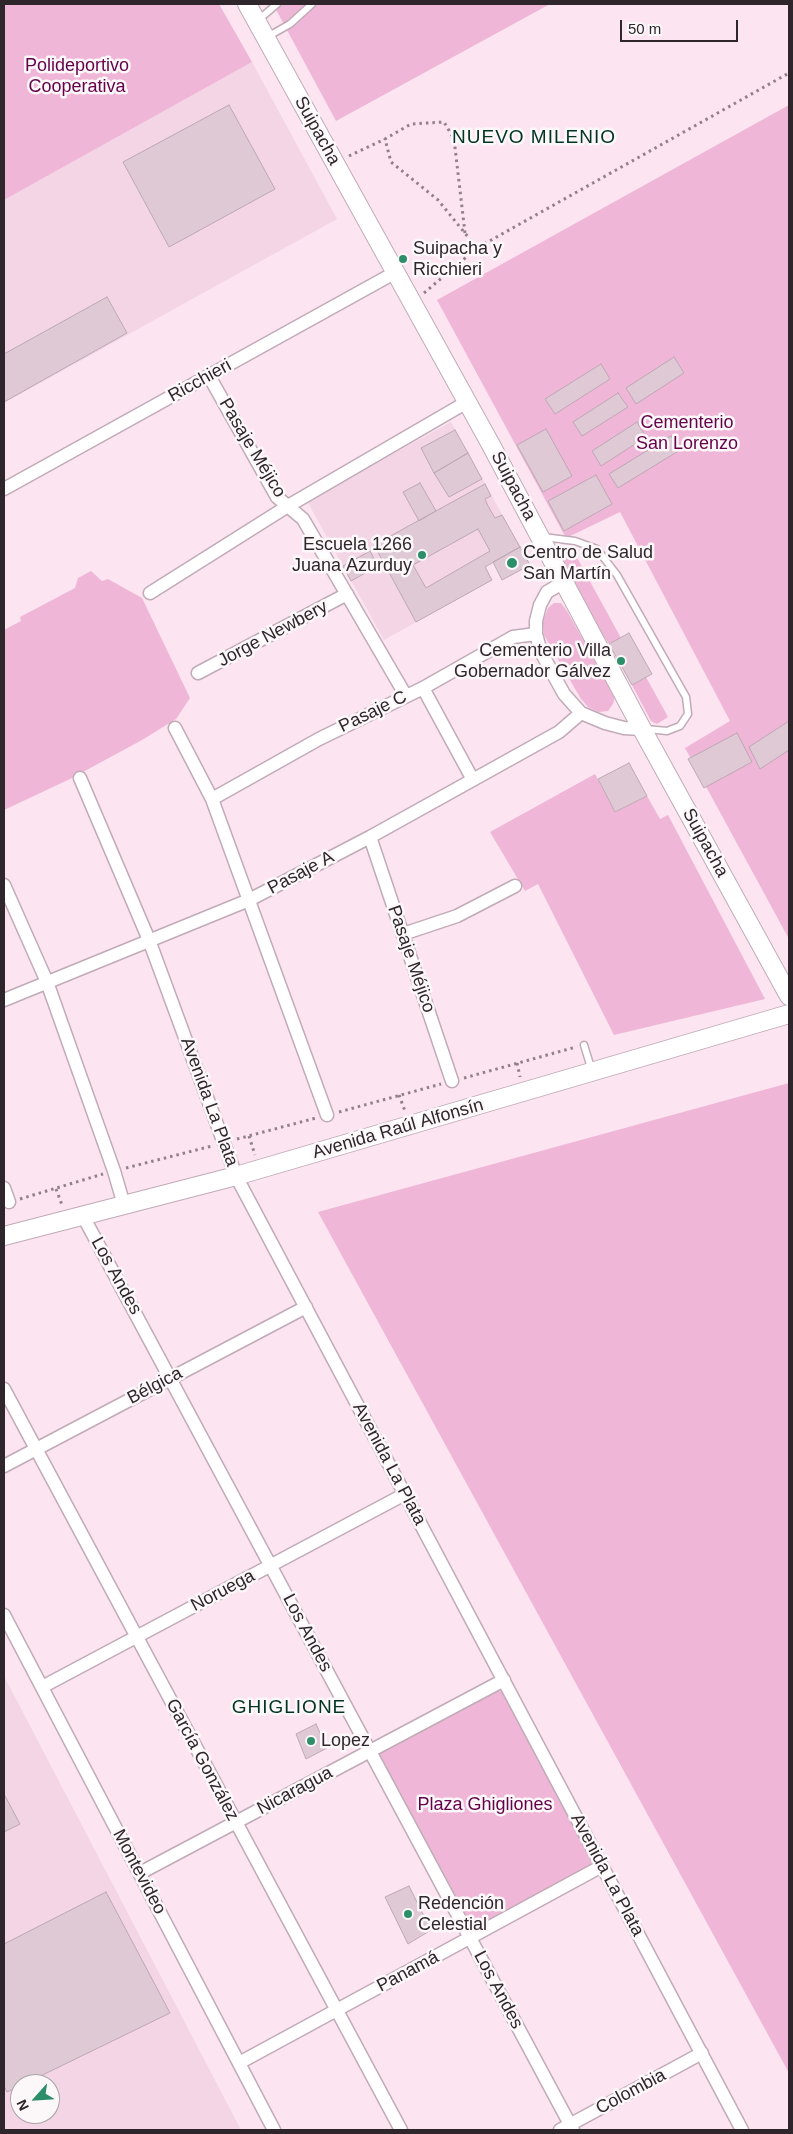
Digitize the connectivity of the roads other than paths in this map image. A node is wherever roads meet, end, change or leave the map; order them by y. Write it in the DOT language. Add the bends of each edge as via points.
graph roads {
  1 [pos="247,4"];
  2 [pos="277,4"];
  3 [pos="312,4"];
  4 [pos="257,22"];
  5 [pos="266,37"];
  6 [pos="396,272"];
  7 [pos="209,376"];
  8 [pos="467,402"];
  9 [pos="4,489"];
  10 [pos="288,506"];
  11 [pos="540,536"];
  12 [pos="564,582"];
  13 [pos="150,594"];
  14 [pos="347,594"];
  15 [pos="536,634"];
  16 [pos="198,674"];
  17 [pos="423,688"];
  18 [pos="406,696"];
  19 [pos="581,713"];
  20 [pos="175,728"];
  21 [pos="642,729"];
  22 [pos="80,778"];
  23 [pos="473,780"];
  24 [pos="212,799"];
  25 [pos="370,837"];
  26 [pos="4,885"];
  27 [pos="515,886"];
  28 [pos="249,900"];
  29 [pos="403,934"];
  30 [pos="148,940"];
  31 [pos="46,982"];
  32 [pos="789,996"];
  33 [pos="4,1000"];
  34 [pos="789,1014"];
  35 [pos="584,1045"];
  36 [pos="592,1072"];
  37 [pos="452,1081"];
  38 [pos="327,1115"];
  39 [pos="236,1176"];
  40 [pos="4,1188"];
  41 [pos="9,1202"];
  42 [pos="124,1205"];
  43 [pos="83,1216"];
  44 [pos="4,1236"];
  45 [pos="306,1307"];
  46 [pos="171,1378"];
  47 [pos="4,1389"];
  48 [pos="36,1449"];
  49 [pos="4,1466"];
  50 [pos="405,1494"];
  51 [pos="271,1566"];
  52 [pos="4,1615"];
  53 [pos="136,1637"];
  54 [pos="504,1680"];
  55 [pos="42,1687"];
  56 [pos="370,1751"];
  57 [pos="235,1823"];
  58 [pos="602,1866"];
  59 [pos="140,1874"];
  60 [pos="470,1938"];
  61 [pos="336,2010"];
  62 [pos="702,2054"];
  63 [pos="239,2063"];
  64 [pos="568,2128"];
  65 [pos="274,2130"];
  66 [pos="401,2130"];
  67 [pos="742,2130"];
  1 -- 4 [label="street, Suipacha"];
  2 -- 4 [label="lane"];
  3 -- 5 [label="lane" via="290,24"];
  4 -- 5 [label="street, Suipacha"];
  5 -- 6 [label="street, Suipacha"];
  6 -- 7 [label="street, Ricchieri"];
  6 -- 8 [label="street, Suipacha"];
  7 -- 9 [label="street, Ricchieri"];
  7 -- 10 [label="street, Pasaje Méjico" via="277,497"];
  8 -- 10 [label="street"];
  8 -- 11 [label="street, Suipacha"];
  10 -- 13 [label="street"];
  10 -- 14 [label="street, Pasaje Méjico" via="303,519"];
  11 -- 12 [label="street, Suipacha"];
  11 -- 21 [label="lane" via="575,541 597,549 616,575 686,697 688,714 680,726 667,731"];
  12 -- 15 [label="street" via="547,592 540,605"];
  12 -- 21 [label="street, Suipacha"];
  14 -- 16 [label="street, Jorge Newbery"];
  14 -- 18 [label="street, Pasaje Méjico"];
  15 -- 17 [label="street, Pasaje C" via="512,637"];
  15 -- 19 [label="street" via="541,652 564,694"];
  17 -- 18 [label="street, Pasaje C"];
  17 -- 23 [label="street"];
  18 -- 24 [label="street, Pasaje C"];
  19 -- 21 [label="street" via="614,725"];
  19 -- 23 [label="street, Pasaje A" via="559,732"];
  20 -- 24 [label="street"];
  21 -- 32 [label="street, Suipacha"];
  22 -- 30 [label="street, Avenida La Plata"];
  23 -- 25 [label="street, Pasaje A"];
  24 -- 28 [label="street"];
  25 -- 28 [label="street, Pasaje A"];
  25 -- 29 [label="street, Pasaje Méjico"];
  26 -- 31 [label="street"];
  27 -- 29 [label="street" via="457,916"];
  28 -- 30 [label="street, Pasaje A"];
  28 -- 38 [label="street"];
  29 -- 37 [label="street, Pasaje Méjico"];
  30 -- 31 [label="street, Pasaje A"];
  30 -- 39 [label="street, Avenida La Plata"];
  31 -- 33 [label="street, Pasaje A"];
  31 -- 42 [label="street"];
  34 -- 36 [label="street, Avenida Raúl Alfonsín"];
  35 -- 36 [label="lane"];
  36 -- 39 [label="street, Avenida Raúl Alfonsín"];
  39 -- 42 [label="street, Avenida Raúl Alfonsín"];
  39 -- 45 [label="street, Avenida La Plata"];
  40 -- 41 [label="street"];
  42 -- 43 [label="street, Avenida Raúl Alfonsín"];
  43 -- 44 [label="street, Avenida Raúl Alfonsín"];
  43 -- 46 [label="street, Los Andes"];
  45 -- 46 [label="street, Bélgica"];
  45 -- 50 [label="street, Avenida La Plata"];
  46 -- 48 [label="street, Bélgica"];
  46 -- 51 [label="street, Los Andes"];
  47 -- 48 [label="street, García González"];
  48 -- 49 [label="street, Bélgica"];
  48 -- 53 [label="street, García González"];
  50 -- 51 [label="street, Noruega"];
  50 -- 54 [label="street, Avenida La Plata"];
  51 -- 53 [label="street, Noruega"];
  51 -- 56 [label="street, Los Andes"];
  52 -- 55 [label="street, Montevideo"];
  53 -- 55 [label="street, Noruega"];
  53 -- 57 [label="street, García González"];
  54 -- 56 [label="street, Nicaragua"];
  54 -- 58 [label="street, Avenida La Plata"];
  55 -- 59 [label="street, Montevideo"];
  56 -- 57 [label="street, Nicaragua"];
  56 -- 60 [label="street, Los Andes"];
  57 -- 59 [label="street, Nicaragua"];
  57 -- 61 [label="street, García González"];
  58 -- 60 [label="street, Panamá"];
  58 -- 62 [label="street, Avenida La Plata"];
  59 -- 63 [label="street, Montevideo"];
  60 -- 61 [label="street, Panamá"];
  60 -- 64 [label="street, Los Andes"];
  61 -- 63 [label="street, Panamá"];
  61 -- 66 [label="street, García González"];
  62 -- 64 [label="street, Colombia"];
  62 -- 67 [label="street, Avenida La Plata"];
  63 -- 65 [label="street, Montevideo"];
}
